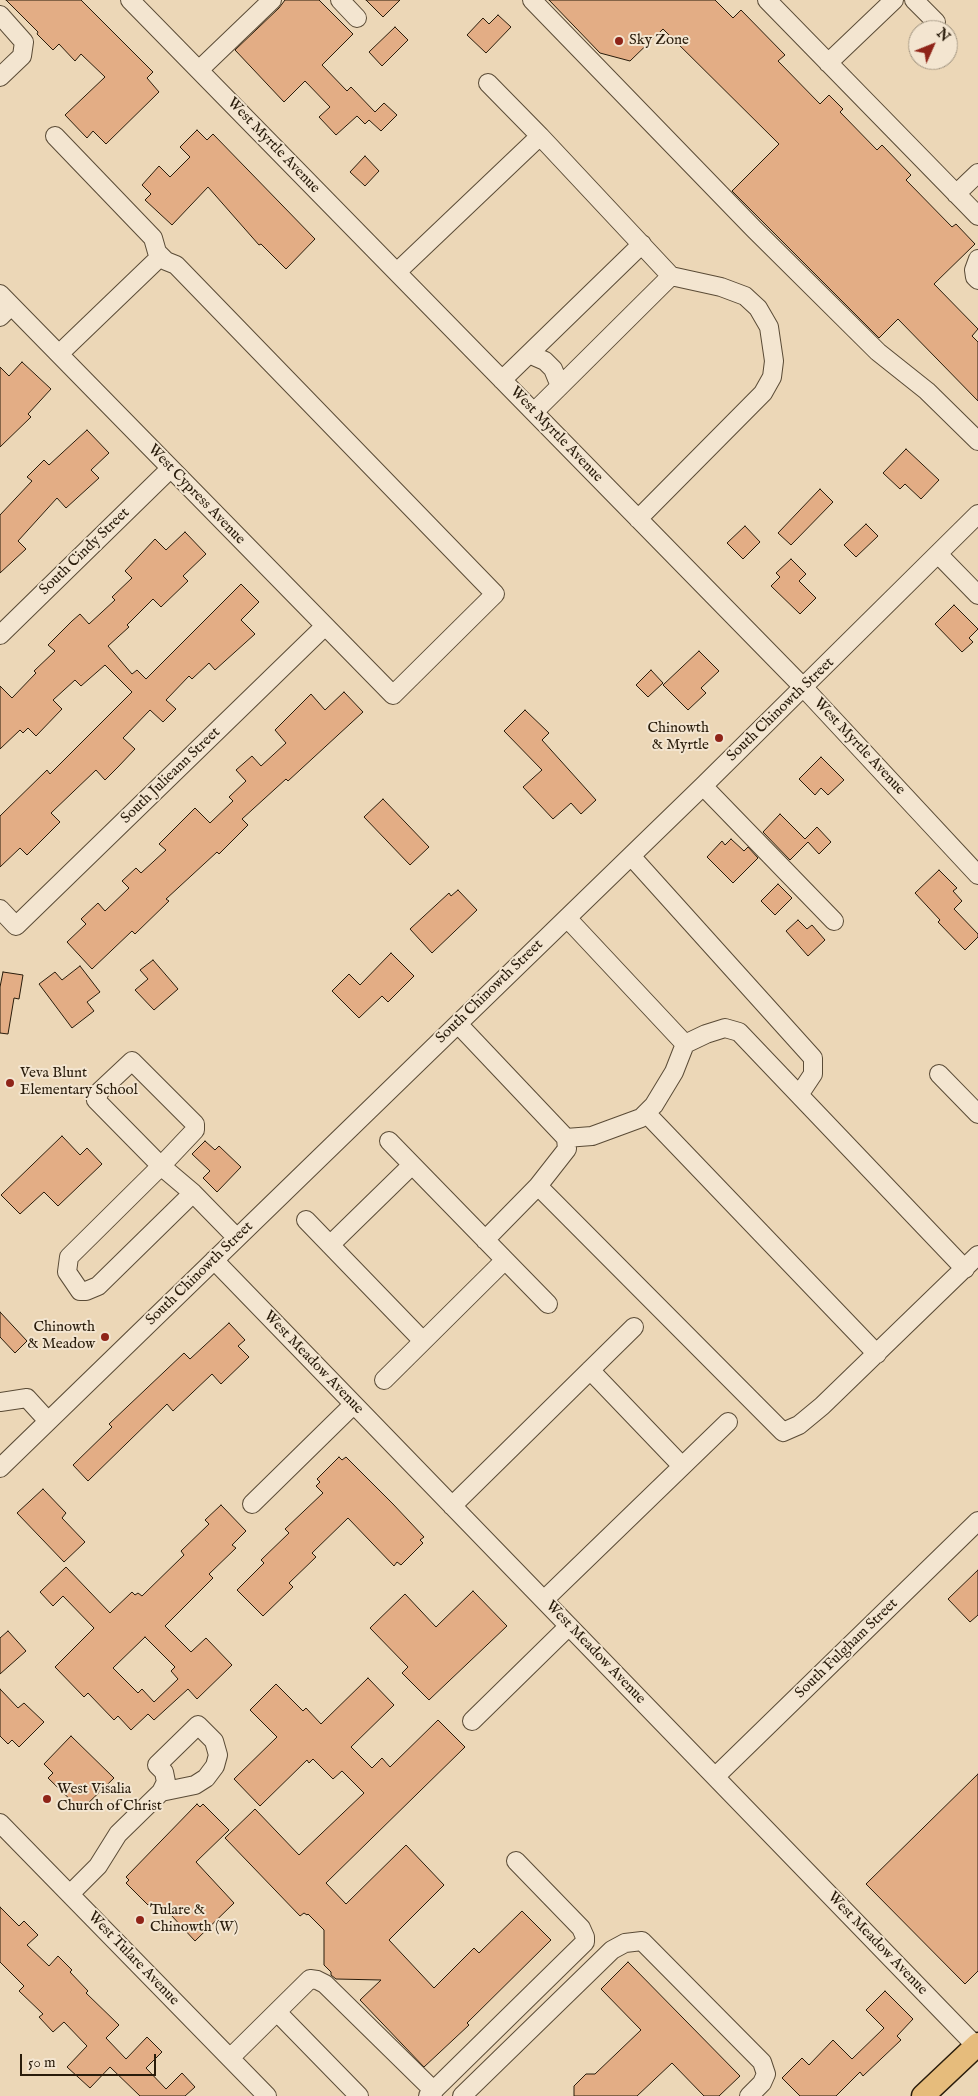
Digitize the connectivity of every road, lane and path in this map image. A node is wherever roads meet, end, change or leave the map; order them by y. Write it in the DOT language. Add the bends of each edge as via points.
graph roads {
  1 [pos="130,0"];
  2 [pos="272,0"];
  3 [pos="340,0"];
  4 [pos="532,0"];
  5 [pos="767,0"];
  6 [pos="894,0"];
  7 [pos="914,0"];
  8 [pos="0,15"];
  9 [pos="357,18"];
  10 [pos="934,20"];
  11 [pos="828,63"];
  12 [pos="199,70"];
  13 [pos="0,77"];
  14 [pos="488,84"];
  15 [pos="54,136"];
  16 [pos="540,136"];
  17 [pos="978,173"];
  18 [pos="956,194"];
  19 [pos="978,216"];
  20 [pos="642,244"];
  21 [pos="161,256"];
  22 [pos="978,259"];
  23 [pos="396,272"];
  24 [pos="671,276"];
  25 [pos="978,280"];
  26 [pos="4,306"];
  27 [pos="59,354"];
  28 [pos="529,354"];
  29 [pos="502,380"];
  30 [pos="560,386"];
  31 [pos="534,412"];
  32 [pos="978,441"];
  33 [pos="170,468"];
  34 [pos="978,514"];
  35 [pos="638,519"];
  36 [pos="938,554"];
  37 [pos="978,595"];
  38 [pos="326,626"];
  39 [pos="0,635"];
  40 [pos="804,688"];
  41 [pos="703,786"];
  42 [pos="631,856"];
  43 [pos="978,874"];
  44 [pos="0,909"];
  45 [pos="567,918"];
  46 [pos="834,921"];
  47 [pos="458,1024"];
  48 [pos="685,1044"];
  49 [pos="939,1074"];
  50 [pos="799,1095"];
  51 [pos="646,1113"];
  52 [pos="978,1114"];
  53 [pos="566,1138"];
  54 [pos="389,1141"];
  55 [pos="412,1165"];
  56 [pos="161,1166"];
  57 [pos="538,1186"];
  58 [pos="193,1193"];
  59 [pos="306,1220"];
  60 [pos="237,1238"];
  61 [pos="485,1240"];
  62 [pos="330,1245"];
  63 [pos="978,1255"];
  64 [pos="214,1260"];
  65 [pos="505,1260"];
  66 [pos="965,1268"];
  67 [pos="548,1304"];
  68 [pos="634,1327"];
  69 [pos="422,1340"];
  70 [pos="877,1354"];
  71 [pos="590,1370"];
  72 [pos="384,1380"];
  73 [pos="0,1391"];
  74 [pos="9,1401"];
  75 [pos="354,1405"];
  76 [pos="48,1421"];
  77 [pos="728,1422"];
  78 [pos="682,1466"];
  79 [pos="0,1468"];
  80 [pos="252,1504"];
  81 [pos="452,1506"];
  82 [pos="978,1521"];
  83 [pos="544,1600"];
  84 [pos="569,1626"];
  85 [pos="472,1721"];
  86 [pos="716,1776"];
  87 [pos="161,1792"];
  88 [pos="0,1823"];
  89 [pos="516,1861"];
  90 [pos="70,1894"];
  91 [pos="277,2012"];
  92 [pos="977,2045"];
  93 [pos="230,2058"];
  94 [pos="431,2093"];
  95 [pos="267,2096"];
  96 [pos="359,2096"];
  97 [pos="462,2096"];
  98 [pos="749,2096"];
  99 [pos="924,2096"];
  1 -- 12 [label="street, West Myrtle Avenue"];
  2 -- 12 [label="street"];
  3 -- 9 [label="street"];
  4 -- 32 [label="street" via="871,345 928,391"];
  5 -- 11 [label="street"];
  6 -- 11 [label="street"];
  7 -- 10 [label="street"];
  8 -- 13 [label="street" via="24,42 22,56"];
  11 -- 18 [label="street"];
  12 -- 23 [label="street, West Myrtle Avenue"];
  14 -- 16 [label="street"];
  15 -- 21 [label="street" via="153,238"];
  16 -- 20 [label="street"];
  16 -- 23 [label="street"];
  17 -- 18 [label="street"];
  18 -- 19 [label="street"];
  20 -- 24 [label="street"];
  20 -- 28 [label="street"];
  21 -- 27 [label="street"];
  21 -- 38 [label="street, West Cypress Avenue" via="176,265 495,594 393,695"];
  22 -- 25 [label="street" via="974,270"];
  23 -- 29 [label="street, West Myrtle Avenue"];
  24 -- 30 [label="street"];
  24 -- 35 [label="street" via="721,287 745,296 758,308 769,327 774,361 772,377 763,393"];
  26 -- 27 [label="street, West Cypress Avenue"];
  27 -- 33 [label="street, West Cypress Avenue"];
  28 -- 29 [label="street"];
  28 -- 30 [label="street" via="553,368"];
  29 -- 31 [label="street, West Myrtle Avenue"];
  30 -- 31 [label="street"];
  31 -- 35 [label="street, West Myrtle Avenue"];
  33 -- 38 [label="street, West Cypress Avenue"];
  33 -- 39 [label="street, South Cindy Street"];
  34 -- 36 [label="street, South Chinowth Street"];
  35 -- 40 [label="street, West Myrtle Avenue"];
  36 -- 37 [label="street"];
  36 -- 40 [label="street, South Chinowth Street"];
  38 -- 44 [label="street, South Julieann Street" via="16,926"];
  40 -- 41 [label="street, South Chinowth Street"];
  40 -- 43 [label="street, West Myrtle Avenue"];
  41 -- 42 [label="street, South Chinowth Street"];
  41 -- 46 [label="street"];
  42 -- 45 [label="street, South Chinowth Street"];
  42 -- 50 [label="street" via="813,1058 813,1074"];
  45 -- 47 [label="street, South Chinowth Street"];
  45 -- 48 [label="street"];
  47 -- 53 [label="street"];
  47 -- 60 [label="street, South Chinowth Street"];
  48 -- 50 [label="street" via="725,1028 739,1032"];
  48 -- 51 [label="street" via="674,1072"];
  49 -- 52 [label="street"];
  50 -- 66 [label="street"];
  51 -- 53 [label="street" via="641,1118 592,1136"];
  51 -- 70 [label="street"];
  53 -- 57 [label="street" via="567,1149"];
  54 -- 55 [label="street"];
  55 -- 61 [label="street"];
  55 -- 62 [label="street"];
  56 -- 56 [label="street" via="96,1100 100,1091 132,1061 195,1124 195,1130"];
  56 -- 58 [label="street"];
  56 -- 58 [label="street" via="69,1257 67,1272 80,1291 98,1286"];
  57 -- 61 [label="street"];
  57 -- 70 [label="street" via="783,1432 799,1425 822,1406"];
  58 -- 60 [label="street"];
  59 -- 62 [label="street"];
  60 -- 64 [label="street, South Chinowth Street"];
  61 -- 65 [label="street"];
  62 -- 69 [label="street"];
  63 -- 66 [label="street"];
  64 -- 75 [label="street, West Meadow Avenue"];
  64 -- 76 [label="street, South Chinowth Street"];
  65 -- 67 [label="street"];
  65 -- 69 [label="street"];
  66 -- 70 [label="street"];
  68 -- 71 [label="street"];
  69 -- 72 [label="street"];
  71 -- 78 [label="street"];
  71 -- 81 [label="street"];
  73 -- 74 [label="street"];
  74 -- 76 [label="street" via="27,1398"];
  75 -- 80 [label="street"];
  75 -- 81 [label="street, West Meadow Avenue"];
  76 -- 79 [label="street, South Chinowth Street"];
  77 -- 78 [label="street"];
  78 -- 83 [label="street"];
  81 -- 83 [label="street, West Meadow Avenue"];
  82 -- 86 [label="street, South Fulgham Street"];
  83 -- 84 [label="street, West Meadow Avenue"];
  84 -- 85 [label="street"];
  84 -- 86 [label="street, West Meadow Avenue"];
  86 -- 92 [label="street, West Meadow Avenue"];
  87 -- 90 [label="street" via="118,1834 98,1866"];
  88 -- 90 [label="street, West Tulare Avenue"];
  89 -- 94 [label="street" via="582,1928 585,1942"];
  90 -- 93 [label="street, West Tulare Avenue"];
  91 -- 93 [label="street"];
  91 -- 94 [label="street" via="310,1979 317,1980"];
  91 -- 96 [label="street"];
  92 -- 99 [label="main road"];
  93 -- 95 [label="street, West Tulare Avenue"];
  97 -- 98 [label="street" via="612,1950 625,1943 642,1941 762,2062 766,2074"];
}
